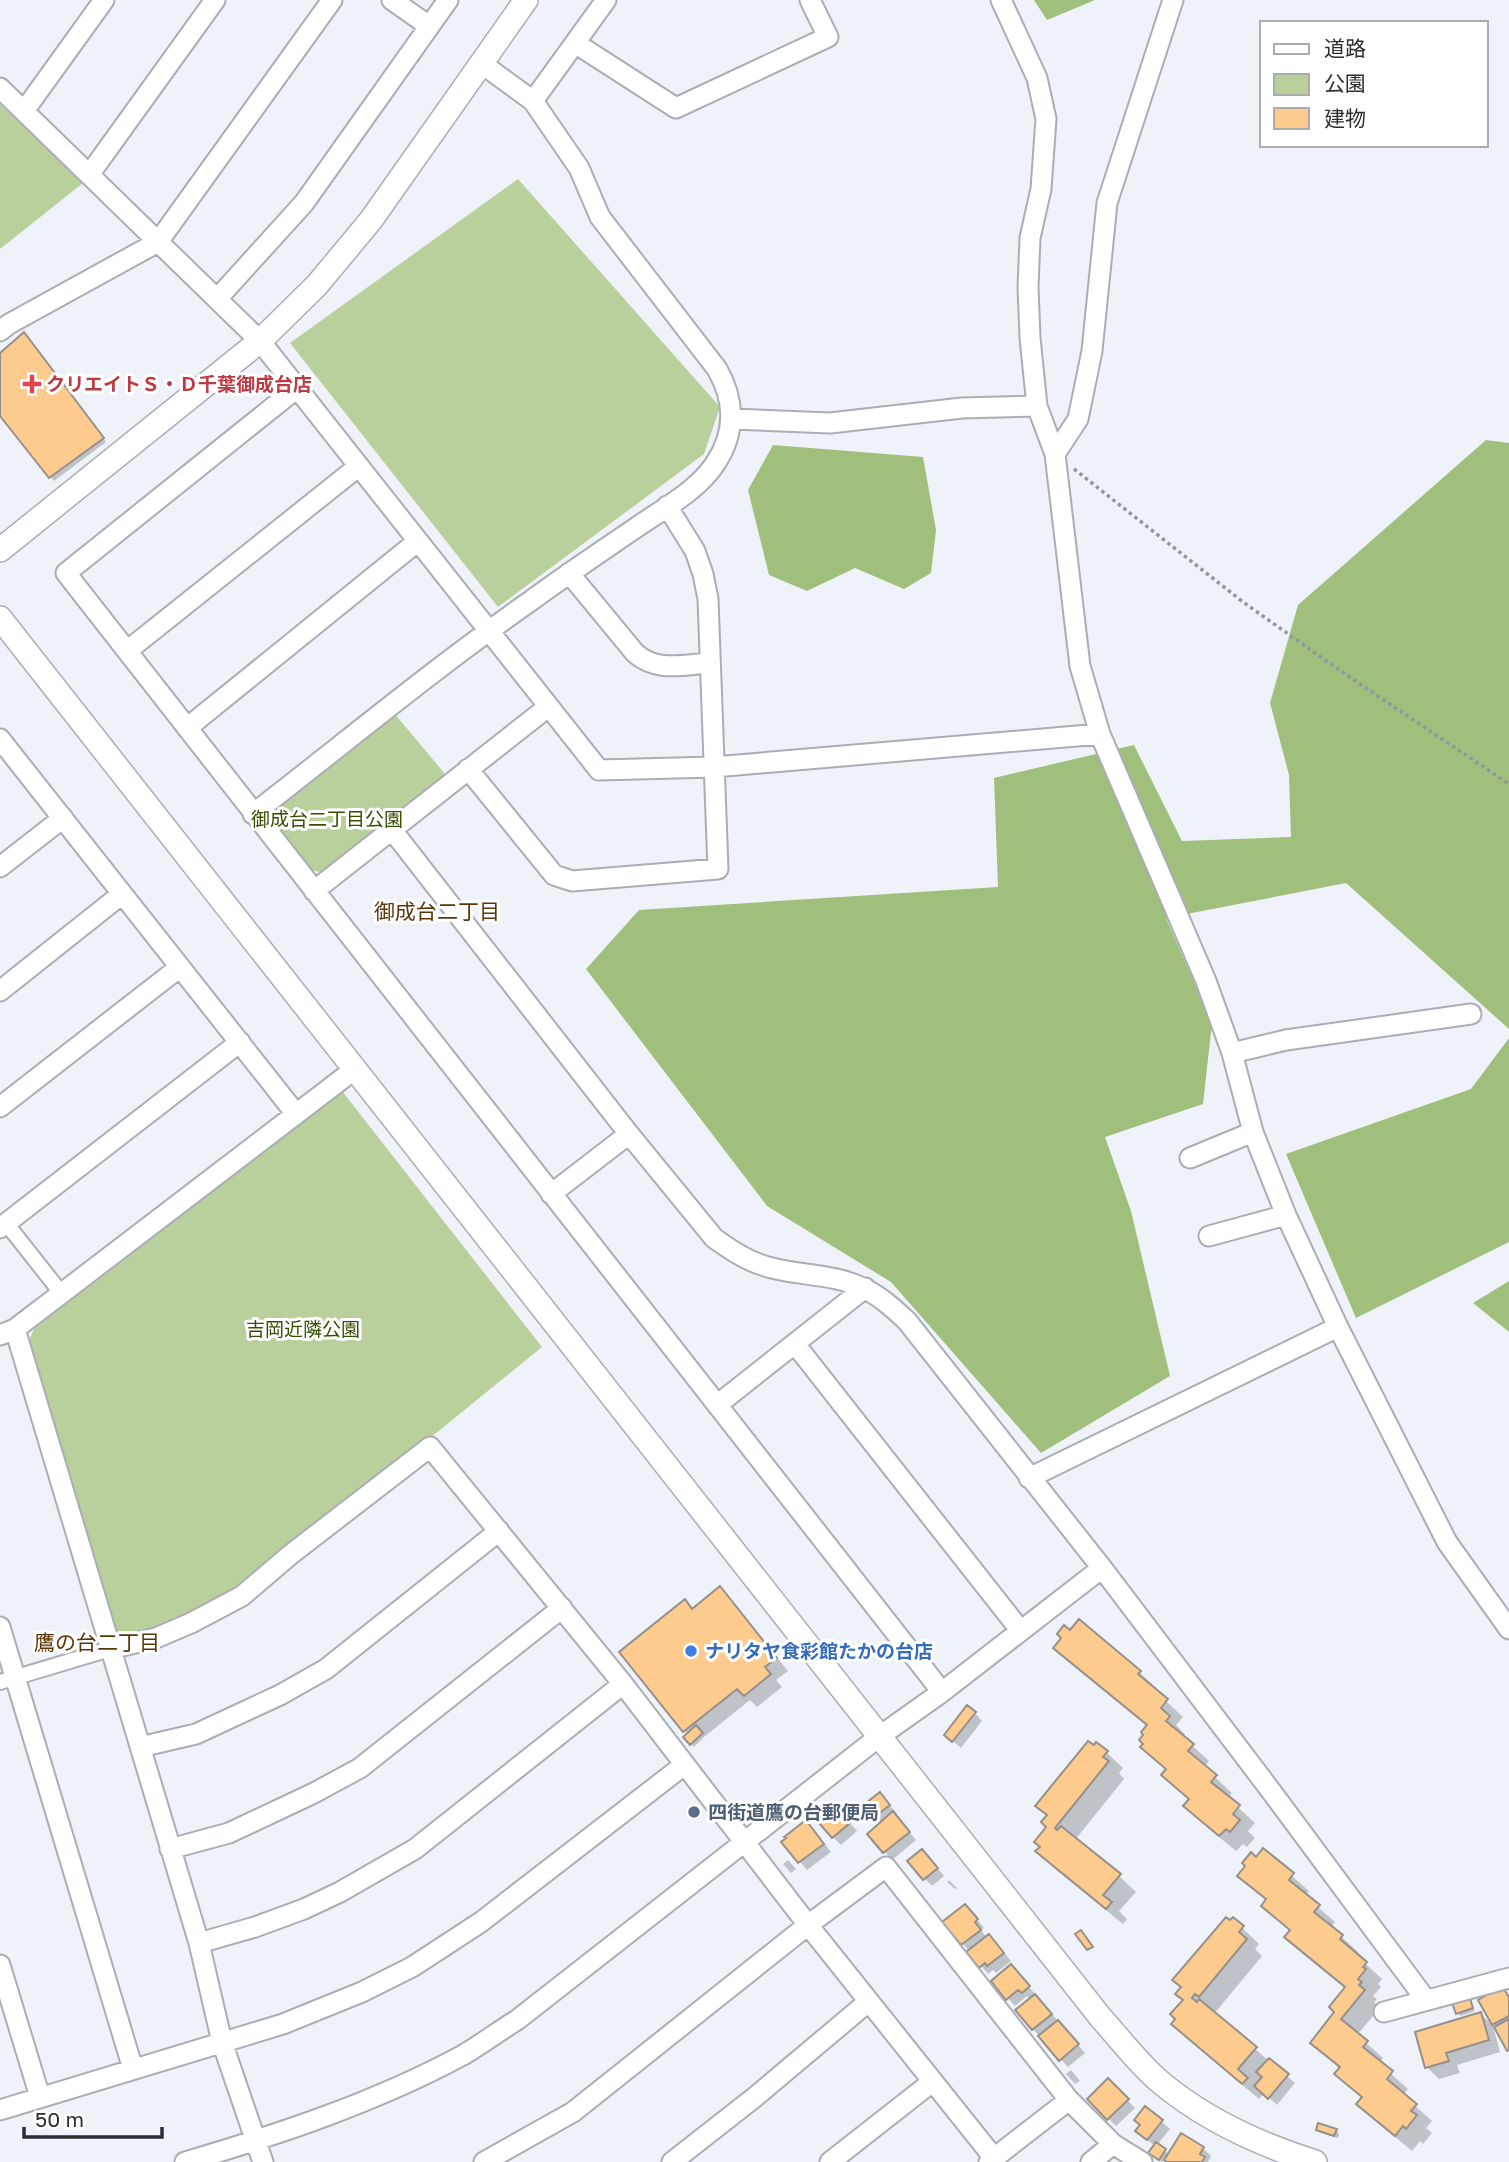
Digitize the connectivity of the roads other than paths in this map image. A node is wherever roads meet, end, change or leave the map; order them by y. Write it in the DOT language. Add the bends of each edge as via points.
graph roads {
  1 [pos="104,0"];
  2 [pos="215,0"];
  3 [pos="332,0"];
  4 [pos="392,0"];
  5 [pos="447,0"];
  6 [pos="526,0"];
  7 [pos="606,0"];
  8 [pos="810,0"];
  9 [pos="1001,0"];
  10 [pos="1173,0"];
  11 [pos="429,26"];
  12 [pos="575,43"];
  13 [pos="481,63"];
  14 [pos="0,88"];
  15 [pos="533,101"];
  16 [pos="24,111"];
  17 [pos="89,175"];
  18 [pos="158,242"];
  19 [pos="217,299"];
  20 [pos="0,331"];
  21 [pos="260,341"];
  22 [pos="297,388"];
  23 [pos="1037,406"];
  24 [pos="732,419"];
  25 [pos="1055,454"];
  26 [pos="359,466"];
  27 [pos="667,506"];
  28 [pos="418,541"];
  29 [pos="0,550"];
  30 [pos="569,573"];
  31 [pos="0,618"];
  32 [pos="489,630"];
  33 [pos="127,651"];
  34 [pos="709,663"];
  35 [pos="548,707"];
  36 [pos="187,728"];
  37 [pos="1100,734"];
  38 [pos="1,742"];
  39 [pos="714,767"];
  40 [pos="468,769"];
  41 [pos="253,814"];
  42 [pos="63,818"];
  43 [pos="392,830"];
  44 [pos="0,867"];
  45 [pos="314,891"];
  46 [pos="122,894"];
  47 [pos="180,967"];
  48 [pos="0,991"];
  49 [pos="1471,1014"];
  50 [pos="240,1042"];
  51 [pos="1233,1053"];
  52 [pos="355,1069"];
  53 [pos="0,1107"];
  54 [pos="296,1114"];
  55 [pos="1253,1132"];
  56 [pos="629,1134"];
  57 [pos="1190,1158"];
  58 [pos="551,1194"];
  59 [pos="1286,1215"];
  60 [pos="2,1222"];
  61 [pos="1209,1236"];
  62 [pos="864,1288"];
  63 [pos="62,1294"];
  64 [pos="1338,1327"];
  65 [pos="8,1332"];
  66 [pos="795,1344"];
  67 [pos="717,1405"];
  68 [pos="1029,1478"];
  69 [pos="499,1531"];
  70 [pos="1102,1568"];
  71 [pos="562,1608"];
  72 [pos="0,1628"];
  73 [pos="1509,1629"];
  74 [pos="1020,1630"];
  75 [pos="110,1649"];
  76 [pos="8,1680"];
  77 [pos="623,1684"];
  78 [pos="942,1692"];
  79 [pos="880,1736"];
  80 [pos="139,1747"];
  81 [pos="684,1765"];
  82 [pos="745,1842"];
  83 [pos="170,1849"];
  84 [pos="808,1925"];
  85 [pos="199,1943"];
  86 [pos="0,1965"];
  87 [pos="1509,1978"];
  88 [pos="1426,2000"];
  89 [pos="868,2002"];
  90 [pos="1384,2012"];
  91 [pos="222,2042"];
  92 [pos="132,2069"];
  93 [pos="932,2082"];
  94 [pos="40,2097"];
  95 [pos="1069,2100"];
  96 [pos="0,2110"];
  97 [pos="257,2141"];
  98 [pos="1113,2144"];
  99 [pos="992,2160"];
  100 [pos="185,2162"];
  101 [pos="263,2162"];
  102 [pos="484,2162"];
  103 [pos="672,2162"];
  104 [pos="830,2162"];
  105 [pos="1091,2162"];
  106 [pos="1142,2162"];
  107 [pos="1315,2162"];
  1 -- 16 [label="street"];
  2 -- 17 [label="street"];
  3 -- 18 [label="street"];
  4 -- 11 [label="street"];
  5 -- 11 [label="street"];
  6 -- 13 [label="street"];
  7 -- 12 [label="street"];
  8 -- 12 [label="street" via="828,37 676,108"];
  9 -- 23 [label="street" via="1037,78 1046,119 1028,287"];
  10 -- 25 [label="street" via="1107,203 1090,362 1078,419"];
  11 -- 19 [label="street" via="304,203"];
  12 -- 15 [label="street"];
  13 -- 15 [label="street"];
  13 -- 21 [label="street" via="371,220 317,285"];
  14 -- 16 [label="street"];
  15 -- 24 [label="street" via="579,168 600,217 717,369 725,383"];
  16 -- 17 [label="street"];
  17 -- 18 [label="street"];
  18 -- 19 [label="street"];
  18 -- 20 [label="street"];
  19 -- 21 [label="street"];
  21 -- 22 [label="street"];
  21 -- 29 [label="street"];
  22 -- 26 [label="street"];
  22 -- 33 [label="street" via="66,573"];
  23 -- 24 [label="street" via="962,408 830,423"];
  23 -- 25 [label="street"];
  24 -- 27 [label="street" via="714,466"];
  25 -- 37 [label="street" via="1080,666"];
  26 -- 28 [label="street"];
  26 -- 33 [label="street"];
  27 -- 30 [label="street"];
  27 -- 34 [label="street" via="703,573"];
  28 -- 32 [label="street"];
  28 -- 36 [label="street"];
  30 -- 32 [label="street"];
  30 -- 34 [label="street" via="645,662 659,667"];
  31 -- 52 [label="street"];
  32 -- 35 [label="street"];
  32 -- 41 [label="street"];
  33 -- 36 [label="street"];
  34 -- 39 [label="street"];
  35 -- 39 [label="street" via="599,770"];
  35 -- 40 [label="street"];
  36 -- 41 [label="street"];
  37 -- 39 [label="street"];
  37 -- 51 [label="street"];
  38 -- 42 [label="street"];
  39 -- 40 [label="street" via="718,869 572,881 554,875"];
  40 -- 43 [label="street"];
  41 -- 45 [label="street"];
  42 -- 44 [label="street"];
  42 -- 46 [label="street"];
  43 -- 45 [label="street"];
  43 -- 56 [label="street"];
  45 -- 58 [label="street"];
  46 -- 47 [label="street"];
  46 -- 48 [label="street"];
  47 -- 50 [label="street"];
  47 -- 53 [label="street"];
  49 -- 51 [label="street" via="1286,1040"];
  50 -- 54 [label="street"];
  50 -- 60 [label="street"];
  51 -- 55 [label="street"];
  52 -- 54 [label="street"];
  52 -- 79 [label="street"];
  54 -- 63 [label="street"];
  55 -- 57 [label="street"];
  55 -- 59 [label="street"];
  56 -- 58 [label="street"];
  56 -- 62 [label="street" via="714,1238 730,1250 773,1269 825,1275"];
  58 -- 67 [label="street"];
  59 -- 61 [label="street"];
  59 -- 64 [label="street"];
  60 -- 63 [label="street"];
  62 -- 66 [label="street"];
  62 -- 68 [label="street" via="906,1321"];
  63 -- 65 [label="street"];
  64 -- 68 [label="street"];
  64 -- 73 [label="street" via="1447,1542"];
  65 -- 75 [label="street"];
  66 -- 67 [label="street"];
  66 -- 74 [label="street"];
  67 -- 78 [label="street"];
  68 -- 70 [label="street"];
  69 -- 71 [label="street"];
  69 -- 75 [label="street" via="430,1447 242,1597 179,1628"];
  69 -- 80 [label="street" via="326,1669 196,1734"];
  70 -- 74 [label="street"];
  70 -- 88 [label="street"];
  71 -- 77 [label="street"];
  71 -- 83 [label="street" via="360,1768 229,1833"];
  72 -- 76 [label="street"];
  74 -- 78 [label="street"];
  75 -- 76 [label="street"];
  75 -- 80 [label="street"];
  76 -- 92 [label="street"];
  77 -- 81 [label="street"];
  77 -- 85 [label="street" via="415,1849 304,1909"];
  78 -- 79 [label="street"];
  79 -- 82 [label="street"];
  79 -- 107 [label="street" via="1101,2018 1158,2080 1224,2127"];
  80 -- 83 [label="street"];
  81 -- 82 [label="street"];
  81 -- 91 [label="street" via="481,1922 412,1967 283,2024"];
  82 -- 84 [label="street"];
  82 -- 97 [label="street" via="517,2020 466,2053 380,2095"];
  83 -- 85 [label="street"];
  84 -- 89 [label="street"];
  84 -- 95 [label="street" via="886,1867"];
  84 -- 102 [label="street" via="573,2112"];
  85 -- 91 [label="street"];
  86 -- 94 [label="street"];
  87 -- 88 [label="street"];
  88 -- 90 [label="street"];
  89 -- 93 [label="street"];
  89 -- 103 [label="street"];
  91 -- 92 [label="street"];
  91 -- 97 [label="street"];
  92 -- 94 [label="street"];
  93 -- 99 [label="street"];
  93 -- 104 [label="street"];
  94 -- 96 [label="street"];
  95 -- 98 [label="street"];
  95 -- 99 [label="street"];
  97 -- 100 [label="street"];
  97 -- 101 [label="street"];
  98 -- 105 [label="street"];
  98 -- 106 [label="street"];
}
